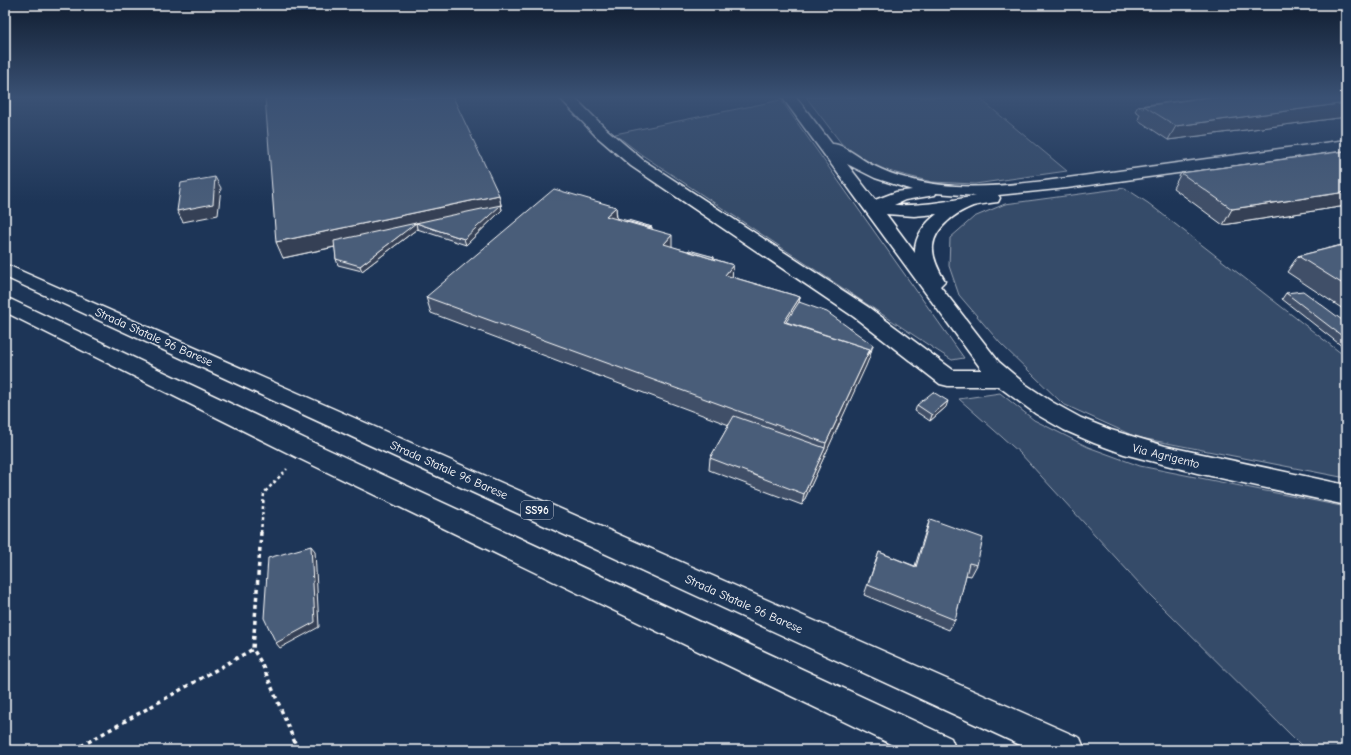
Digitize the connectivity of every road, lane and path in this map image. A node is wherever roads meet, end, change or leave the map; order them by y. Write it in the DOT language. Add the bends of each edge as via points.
graph roads {
  1 [pos="600,132"];
  2 [pos="816,132"];
  3 [pos="819,137"];
  4 [pos="1346,145"];
  5 [pos="1038,187"];
  6 [pos="956,190"];
  7 [pos="968,203"];
  8 [pos="872,207"];
  9 [pos="5,270"];
  10 [pos="5,304"];
  11 [pos="947,308"];
  12 [pos="1002,378"];
  13 [pos="305,450"];
  14 [pos="1346,496"];
  15 [pos="253,649"];
  16 [pos="74,750"];
  17 [pos="298,750"];
  18 [pos="939,750"];
  19 [pos="1068,750"];
  1 -- 12 [label="street" via="637,163 861,312 948,378"];
  2 -- 3 [label="street"];
  3 -- 6 [label="street" via="856,163 879,173 909,184"];
  3 -- 8 [label="street"];
  4 -- 5 [label="street"];
  5 -- 6 [label="street"];
  5 -- 7 [label="street"];
  6 -- 8 [label="street" via="921,192"];
  7 -- 8 [label="street" via="932,211 912,212"];
  7 -- 11 [label="street" via="946,215 931,229 924,246 927,265"];
  8 -- 11 [label="street"];
  9 -- 19 [label="street, Strada Statale 96 Barese / SS96"];
  10 -- 13 [label="street"];
  11 -- 12 [label="street, Via Agrigento"];
  12 -- 14 [label="street, Via Agrigento" via="1010,386 1078,427 1117,443 1161,456"];
  13 -- 15 [label="path" via="264,493"];
  13 -- 18 [label="street"];
  15 -- 16 [label="path"];
  15 -- 17 [label="path" via="262,664"];
}
